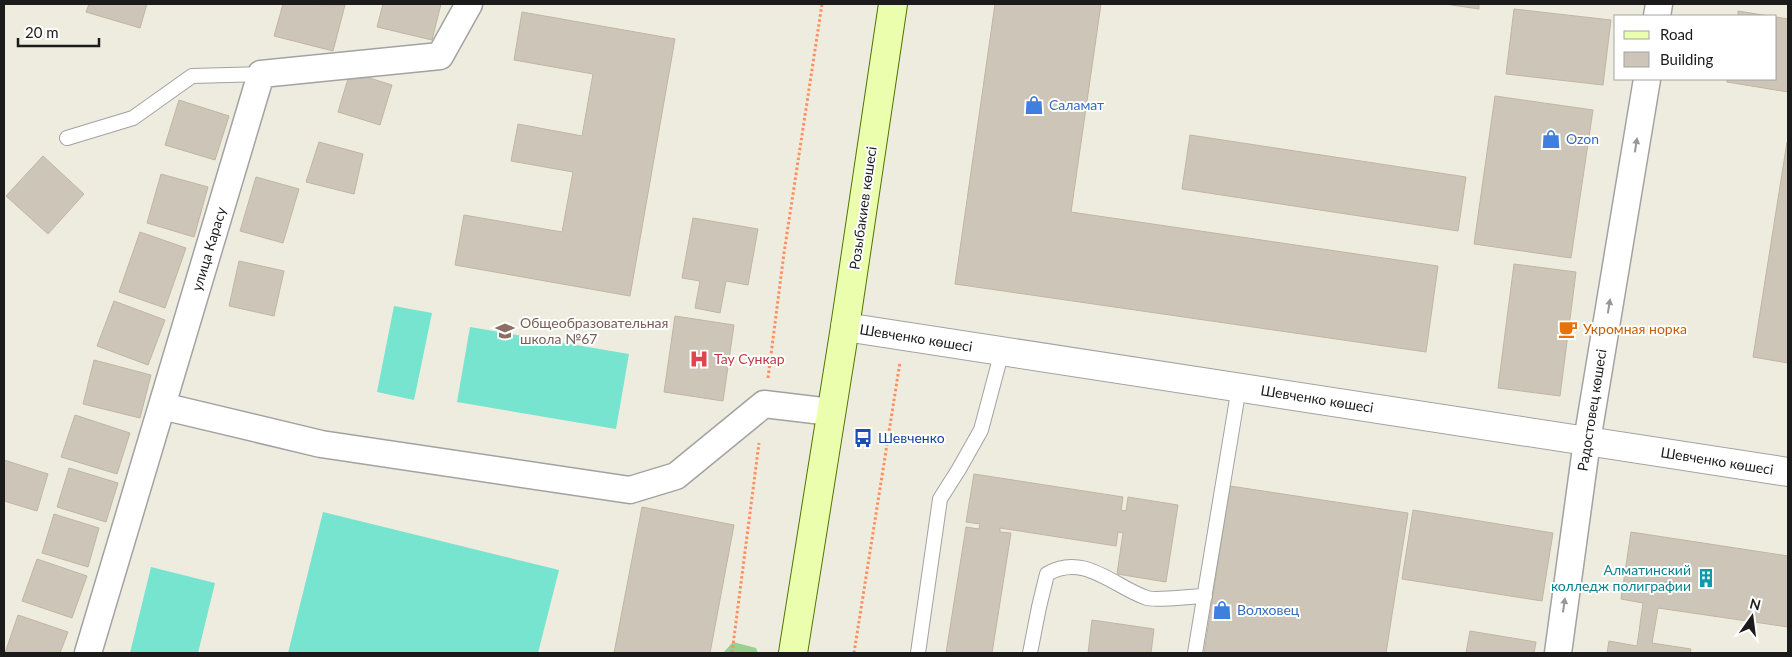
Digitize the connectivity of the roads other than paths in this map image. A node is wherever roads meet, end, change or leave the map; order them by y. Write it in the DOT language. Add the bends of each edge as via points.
graph roads {
  1 [pos="469,4"];
  2 [pos="893,4"];
  3 [pos="261,74"];
  4 [pos="1647,80"];
  5 [pos="66,138"];
  6 [pos="845,327"];
  7 [pos="1002,351"];
  8 [pos="1239,387"];
  9 [pos="162,406"];
  10 [pos="831,412"];
  11 [pos="1587,441"];
  12 [pos="1788,472"];
  13 [pos="1205,596"];
  14 [pos="88,653"];
  15 [pos="793,653"];
  16 [pos="918,653"];
  17 [pos="1030,653"];
  18 [pos="1195,653"];
  19 [pos="1558,653"];
  1 -- 3 [label="street" via="440,56"];
  2 -- 6 [label="main road, Розыбакиев көшесі"];
  3 -- 5 [label="lane" via="192,76 133,118"];
  3 -- 9 [label="street, улица Карасу"];
  11 -- 4 [label="street, Радостовец көшесі, one-way"];
  6 -- 7 [label="street, Шевченко көшесі"];
  6 -- 10 [label="main road, Розыбакиев көшесі"];
  7 -- 8 [label="street, Шевченко көшесі"];
  7 -- 16 [label="lane" via="981,430 940,499"];
  8 -- 11 [label="street, Шевченко көшесі"];
  8 -- 13 [label="lane"];
  9 -- 10 [label="street" via="321,444 630,490 676,476 764,404"];
  9 -- 14 [label="street, улица Карасу"];
  10 -- 15 [label="main road, Розыбакиев көшесі"];
  11 -- 12 [label="street, Шевченко көшесі"];
  19 -- 11 [label="street, Радостовец көшесі, one-way"];
  13 -- 17 [label="lane" via="1148,598 1097,572 1067,566 1056,569 1047,574"];
  13 -- 18 [label="lane"];
}
